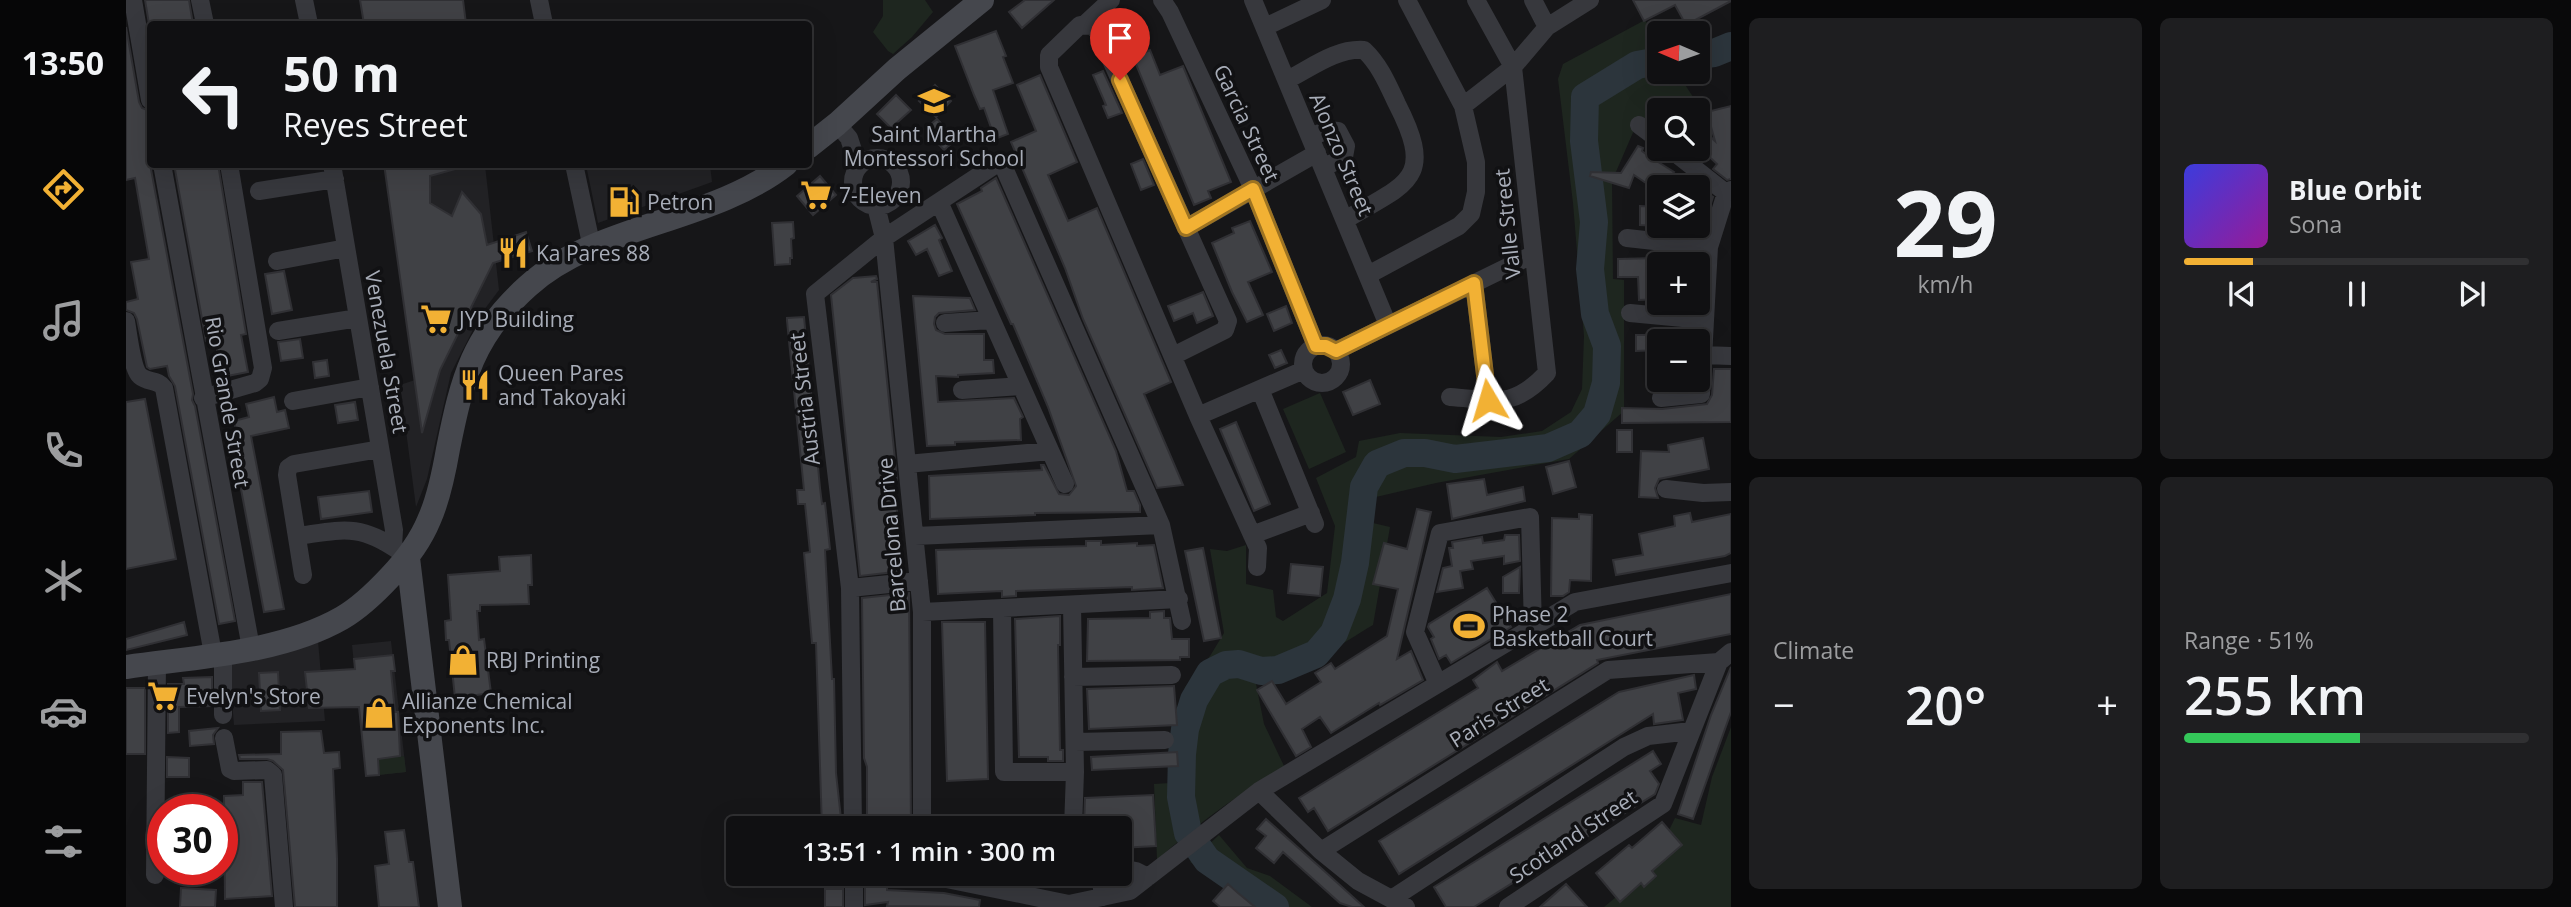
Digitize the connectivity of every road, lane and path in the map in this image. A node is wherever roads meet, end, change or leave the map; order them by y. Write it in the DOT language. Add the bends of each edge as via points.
graph roads {
  1 [pos="133,0"];
  2 [pos="200,0"];
  3 [pos="304,0"];
  4 [pos="539,0"];
  5 [pos="982,0"];
  6 [pos="1111,0"];
  7 [pos="1162,0"];
  8 [pos="1253,0"];
  9 [pos="1322,0"];
  10 [pos="1407,0"];
  11 [pos="1476,0"];
  12 [pos="1533,0"];
  13 [pos="1590,0"];
  14 [pos="204,21"];
  15 [pos="308,21"];
  16 [pos="543,21"];
  17 [pos="1085,24"];
  18 [pos="1265,27"];
  19 [pos="1547,27"];
  20 [pos="1513,67"];
  21 [pos="1287,80"];
  22 [pos="147,82"];
  23 [pos="1463,106"];
  24 [pos="837,124"];
  25 [pos="1639,125"];
  26 [pos="1647,131"];
  27 [pos="812,144"];
  28 [pos="1317,153"];
  29 [pos="1686,161"];
  30 [pos="858,166"];
  31 [pos="163,168"];
  32 [pos="230,168"];
  33 [pos="575,168"];
  34 [pos="781,168"];
  35 [pos="334,172"];
  36 [pos="1253,189"];
  37 [pos="259,191"];
  38 [pos="1728,192"];
  39 [pos="940,204"];
  40 [pos="877,206"];
  41 [pos="1345,220"];
  42 [pos="1186,228"];
  43 [pos="884,238"];
  44 [pos="1627,238"];
  45 [pos="592,247"];
  46 [pos="1709,247"];
  47 [pos="346,248"];
  48 [pos="1532,255"];
  49 [pos="277,261"];
  50 [pos="1368,275"];
  51 [pos="1474,283"];
  52 [pos="1630,313"];
  53 [pos="358,318"];
  54 [pos="991,320"];
  55 [pos="1704,320"];
  56 [pos="126,321"];
  57 [pos="945,323"];
  58 [pos="1388,325"];
  59 [pos="1704,329"];
  60 [pos="278,331"];
  61 [pos="1316,346"];
  62 [pos="1336,351"];
  63 [pos="1710,355"];
  64 [pos="1173,356"];
  65 [pos="1731,356"];
  66 [pos="1304,370"];
  67 [pos="1021,386"];
  68 [pos="370,387"];
  69 [pos="1260,389"];
  70 [pos="962,390"];
  71 [pos="1701,392"];
  72 [pos="1450,397"];
  73 [pos="203,398"];
  74 [pos="1661,398"];
  75 [pos="1488,400"];
  76 [pos="293,401"];
  77 [pos="1198,416"];
  78 [pos="380,449"];
  79 [pos="1050,451"];
  80 [pos="907,464"];
  81 [pos="1065,484"];
  82 [pos="1666,489"];
  83 [pos="1731,492"];
  84 [pos="1161,525"];
  85 [pos="1252,535"];
  86 [pos="297,536"];
  87 [pos="915,536"];
  88 [pos="400,552"];
  89 [pos="1257,567"];
  90 [pos="1731,573"];
  91 [pos="303,575"];
  92 [pos="919,581"];
  93 [pos="849,588"];
  94 [pos="1179,599"];
  95 [pos="1072,604"];
  96 [pos="1002,608"];
  97 [pos="922,612"];
  98 [pos="1182,621"];
  99 [pos="1533,628"];
  100 [pos="251,648"];
  101 [pos="218,653"];
  102 [pos="1725,657"];
  103 [pos="157,662"];
  104 [pos="126,667"];
  105 [pos="1172,675"];
  106 [pos="1073,677"];
  107 [pos="1438,684"];
  108 [pos="223,715"];
  109 [pos="1690,732"];
  110 [pos="224,738"];
  111 [pos="1166,740"];
  112 [pos="1074,742"];
  113 [pos="1075,772"];
  114 [pos="1259,791"];
  115 [pos="156,794"];
  116 [pos="853,816"];
  117 [pos="922,816"];
  118 [pos="1073,816"];
  119 [pos="1321,851"];
  120 [pos="1132,870"];
  121 [pos="1148,877"];
  122 [pos="853,886"];
  123 [pos="981,886"];
  124 [pos="1102,886"];
  125 [pos="1103,897"];
  126 [pos="1132,899"];
  127 [pos="1399,902"];
  128 [pos="284,907"];
  129 [pos="450,907"];
  130 [pos="854,907"];
  131 [pos="1508,907"];
  1 -- 22 [label="street"];
  2 -- 14 [label="street"];
  3 -- 15 [label="street"];
  4 -- 16 [label="street"];
  5 -- 24 [label="main road"];
  6 -- 17 [label="street"];
  7 -- 36 [label="street, Garcia Street"];
  8 -- 18 [label="street, Alonzo Street"];
  9 -- 18 [label="street"];
  10 -- 23 [label="street"];
  11 -- 20 [label="street"];
  12 -- 19 [label="street"];
  13 -- 19 [label="street"];
  17 -- 42 [label="street" via="1098,31"];
  17 -- 64 [label="street" via="1051,53 1048,62"];
  18 -- 21 [label="street, Alonzo Street"];
  19 -- 20 [label="street"];
  20 -- 23 [label="street"];
  20 -- 48 [label="street, Valle Street"];
  21 -- 28 [label="street, Alonzo Street"];
  21 -- 41 [label="street" via="1339,52 1364,50 1380,69 1414,140 1417,162 1410,177"];
  23 -- 50 [label="street" via="1476,162 1471,214 1459,226"];
  24 -- 27 [label="main road"];
  24 -- 30 [label="street" via="849,138"];
  25 -- 26 [label="street"];
  28 -- 36 [label="street"];
  28 -- 41 [label="street, Alonzo Street"];
  29 -- 38 [label="street"];
  30 -- 40 [label="street" via="854,191 866,204"];
  30 -- 40 [label="street" via="880,157 895,164 899,172 898,195"];
  31 -- 73 [label="street, Rio Grande Street"];
  32 -- 73 [label="street" via="263,368 255,383"];
  33 -- 45 [label="street"];
  34 -- 45 [label="main road" via="714,204"];
  35 -- 37 [label="street"];
  35 -- 47 [label="street, Venezuela Street"];
  36 -- 42 [label="street"];
  36 -- 61 [label="street, Garcia Street"];
  38 -- 46 [label="street"];
  39 -- 43 [label="street"];
  39 -- 54 [label="street"];
  39 -- 84 [label="street" via="1001,161"];
  40 -- 43 [label="street, Barcelona Drive"];
  41 -- 50 [label="street, Alonzo Street"];
  42 -- 64 [label="street" via="1228,324 1225,330"];
  43 -- 80 [label="street, Barcelona Drive"];
  43 -- 93 [label="street, Austria Street" via="815,294"];
  44 -- 46 [label="street"];
  45 -- 88 [label="main road" via="530,284 481,339 459,395 430,520"];
  46 -- 55 [label="street"];
  47 -- 49 [label="street"];
  47 -- 53 [label="street, Venezuela Street"];
  48 -- 51 [label="street"];
  48 -- 75 [label="street, Valle Street" via="1547,373 1519,397"];
  50 -- 58 [label="street, Alonzo Street"];
  51 -- 58 [label="street"];
  51 -- 75 [label="street"];
  52 -- 55 [label="street"];
  53 -- 60 [label="street"];
  53 -- 68 [label="street, Venezuela Street"];
  54 -- 57 [label="street"];
  54 -- 67 [label="street"];
  55 -- 59 [label="street"];
  56 -- 101 [label="street" via="136,371 164,388"];
  58 -- 62 [label="street"];
  61 -- 62 [label="street"];
  61 -- 66 [label="street" via="1307,354"];
  62 -- 66 [label="street" via="1340,372 1329,382 1314,381"];
  63 -- 65 [label="street"];
  64 -- 77 [label="street"];
  66 -- 69 [label="street"];
  67 -- 70 [label="street"];
  67 -- 79 [label="street"];
  68 -- 76 [label="street"];
  68 -- 78 [label="street, Venezuela Street"];
  69 -- 77 [label="street"];
  69 -- 85 [label="street" via="1313,518"];
  71 -- 74 [label="street"];
  72 -- 75 [label="street, Valle Street"];
  73 -- 100 [label="street, Rio Grande Street"];
  77 -- 85 [label="street"];
  78 -- 86 [label="street" via="288,468"];
  78 -- 88 [label="street, Venezuela Street"];
  79 -- 80 [label="street"];
  79 -- 81 [label="street"];
  80 -- 87 [label="street, Barcelona Drive"];
  82 -- 83 [label="street"];
  84 -- 87 [label="street"];
  84 -- 94 [label="street"];
  85 -- 89 [label="street" via="1258,548"];
  86 -- 88 [label="street" via="357,530"];
  86 -- 91 [label="street"];
  87 -- 92 [label="street, Barcelona Drive"];
  88 -- 100 [label="main road" via="371,597 343,618"];
  88 -- 129 [label="main road"];
  90 -- 99 [label="street" via="1575,602"];
  92 -- 93 [label="street"];
  92 -- 97 [label="street, Barcelona Drive"];
  93 -- 116 [label="street, Austria Street"];
  94 -- 95 [label="street"];
  94 -- 98 [label="street"];
  95 -- 96 [label="street"];
  95 -- 106 [label="street"];
  96 -- 97 [label="street"];
  96 -- 113 [label="street" via="1004,772"];
  97 -- 117 [label="street, Barcelona Drive"];
  99 -- 107 [label="street"];
  99 -- 107 [label="street" via="1530,517 1440,533 1415,632"];
  100 -- 101 [label="main road"];
  101 -- 103 [label="main road"];
  101 -- 108 [label="street"];
  102 -- 109 [label="street, Scotland Street"];
  102 -- 119 [label="street, Paris Street" via="1608,670"];
  103 -- 104 [label="main road"];
  103 -- 115 [label="street"];
  105 -- 106 [label="street"];
  106 -- 112 [label="street"];
  107 -- 114 [label="street"];
  109 -- 127 [label="street" via="1647,736 1624,747"];
  109 -- 131 [label="street, Scotland Street" via="1664,804"];
  110 -- 128 [label="street" via="230,769 267,770 273,775"];
  111 -- 112 [label="street"];
  112 -- 113 [label="street"];
  113 -- 118 [label="street"];
  114 -- 119 [label="street"];
  114 -- 121 [label="street"];
  119 -- 127 [label="street" via="1358,881"];
  120 -- 121 [label="street"];
  121 -- 126 [label="street"];
  122 -- 130 [label="street"];
  123 -- 125 [label="street" via="1069,904"];
  124 -- 125 [label="street"];
  125 -- 126 [label="street"];
}
